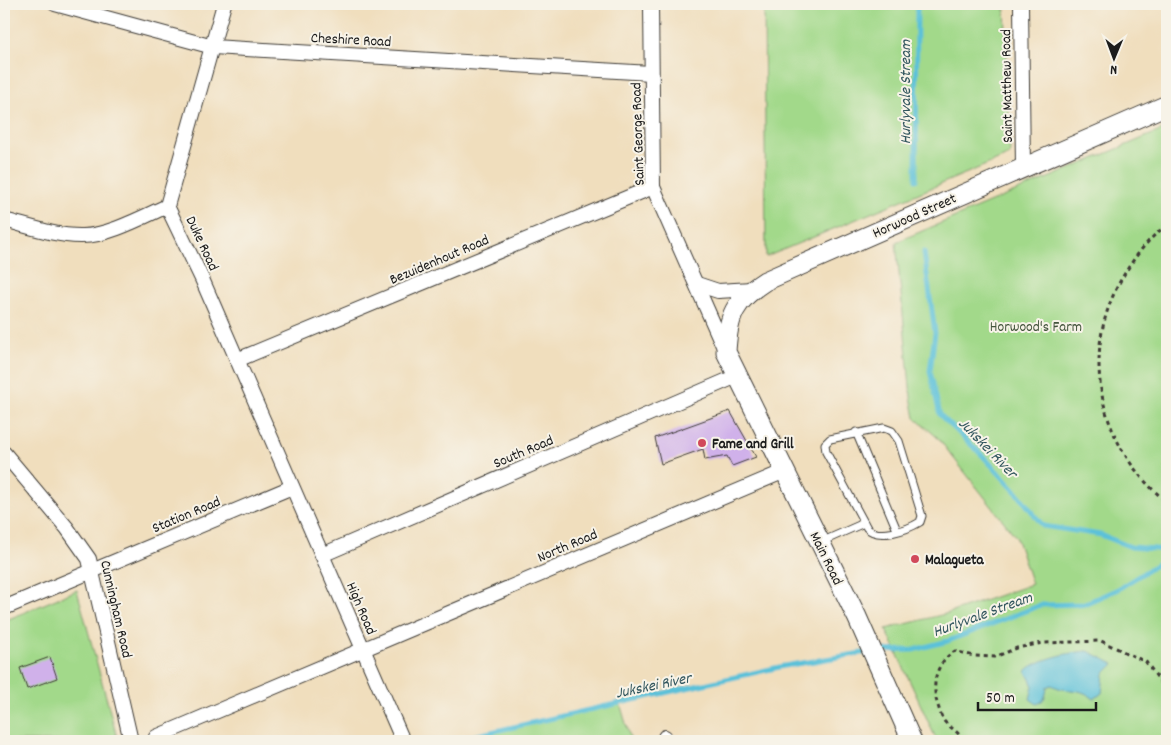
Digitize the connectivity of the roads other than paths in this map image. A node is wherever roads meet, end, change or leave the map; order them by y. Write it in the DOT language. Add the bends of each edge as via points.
graph roads {
  1 [pos="55,4"];
  2 [pos="224,4"];
  3 [pos="652,4"];
  4 [pos="1021,4"];
  5 [pos="213,46"];
  6 [pos="651,73"];
  7 [pos="1167,105"];
  8 [pos="1023,168"];
  9 [pos="653,187"];
  10 [pos="167,206"];
  11 [pos="4,220"];
  12 [pos="697,284"];
  13 [pos="752,289"];
  14 [pos="726,352"];
  15 [pos="237,360"];
  16 [pos="738,376"];
  17 [pos="856,432"];
  18 [pos="4,453"];
  19 [pos="785,471"];
  20 [pos="292,487"];
  21 [pos="864,523"];
  22 [pos="897,530"];
  23 [pos="820,542"];
  24 [pos="322,555"];
  25 [pos="93,570"];
  26 [pos="4,608"];
  27 [pos="362,649"];
  28 [pos="156,736"];
  29 [pos="131,741"];
  30 [pos="403,741"];
  31 [pos="912,741"];
  1 -- 5 [label="street, Cheshire Road"];
  2 -- 5 [label="street, Duke Road"];
  3 -- 6 [label="street, Saint George Road"];
  4 -- 8 [label="street, Saint Matthew Road"];
  5 -- 6 [label="street, Cheshire Road"];
  5 -- 10 [label="street, Duke Road"];
  6 -- 9 [label="street, Saint George Road"];
  7 -- 8 [label="main road, Horwood Street"];
  8 -- 13 [label="main road, Horwood Street"];
  9 -- 12 [label="street, Saint George Road"];
  9 -- 15 [label="street, Bezuidenhout Road"];
  10 -- 11 [label="street" via="104,232 81,236"];
  10 -- 15 [label="street, Duke Road"];
  12 -- 13 [label="street" via="718,291"];
  12 -- 14 [label="street, Saint George Road"];
  13 -- 14 [label="main road, Horwood Street" via="739,301 730,317"];
  14 -- 16 [label="main road"];
  15 -- 20 [label="street, Duke Road"];
  16 -- 19 [label="main road, Main Road"];
  16 -- 24 [label="street, South Road"];
  17 -- 21 [label="lane" via="830,439 825,444 826,452"];
  17 -- 22 [label="lane"];
  17 -- 22 [label="lane" via="884,428 892,431 899,441 922,516 920,522 912,527"];
  18 -- 25 [label="street, Cunningham Road" via="83,548"];
  19 -- 23 [label="main road, Main Road"];
  19 -- 27 [label="street, North Road"];
  20 -- 24 [label="street, High Road"];
  20 -- 25 [label="street, Station Road"];
  21 -- 22 [label="lane" via="872,533"];
  21 -- 23 [label="lane"];
  23 -- 31 [label="main road, Main Road"];
  24 -- 27 [label="street, High Road"];
  25 -- 26 [label="street, Station Road"];
  25 -- 29 [label="street, Cunningham Road"];
  27 -- 28 [label="street, North Road"];
  27 -- 30 [label="street, High Road"];
}
